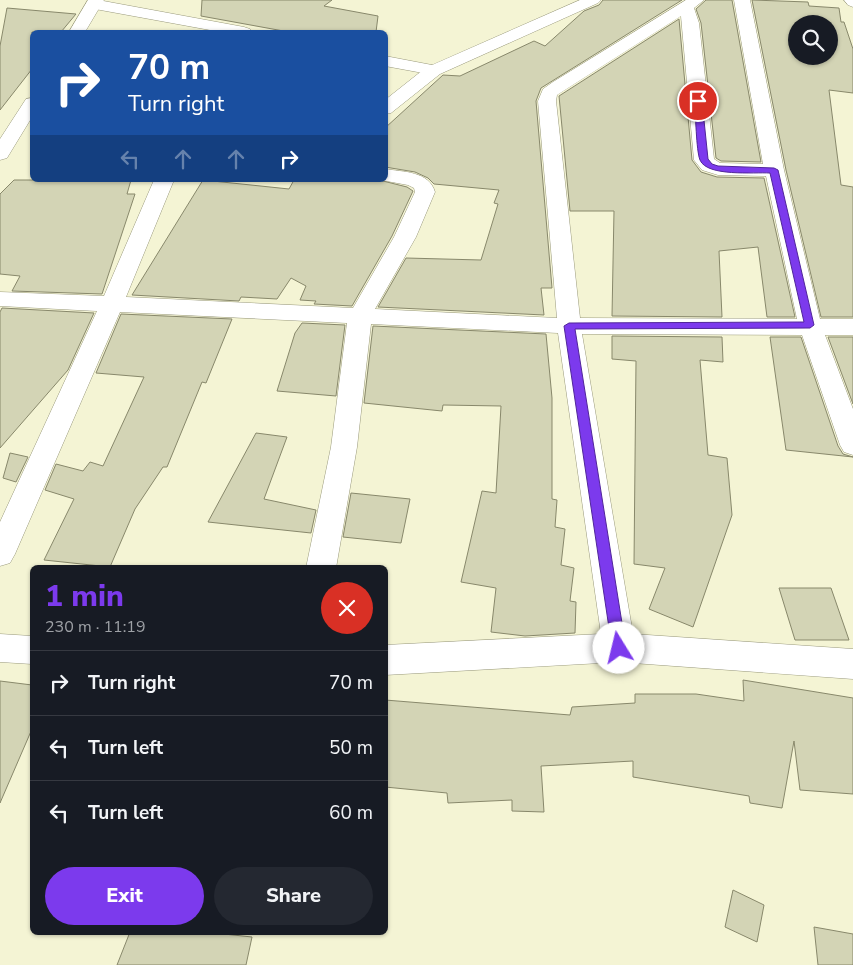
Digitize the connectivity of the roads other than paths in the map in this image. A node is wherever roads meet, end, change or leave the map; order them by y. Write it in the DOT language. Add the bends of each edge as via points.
graph roads {
  1 [pos="593,0"];
  2 [pos="742,0"];
  3 [pos="96,2"];
  4 [pos="691,3"];
  5 [pos="78,30"];
  6 [pos="218,30"];
  7 [pos="388,62"];
  8 [pos="434,70"];
  9 [pos="30,106"];
  10 [pos="388,107"];
  11 [pos="0,154"];
  12 [pos="774,170"];
  13 [pos="388,176"];
  14 [pos="163,182"];
  15 [pos="0,299"];
  16 [pos="112,304"];
  17 [pos="360,315"];
  18 [pos="810,325"];
  19 [pos="569,326"];
  20 [pos="853,327"];
  21 [pos="853,445"];
  22 [pos="0,554"];
  23 [pos="322,565"];
  24 [pos="0,648"];
  25 [pos="619,648"];
  26 [pos="30,650"];
  27 [pos="388,660"];
  28 [pos="853,664"];
  1 -- 8 [label="street"];
  2 -- 12 [label="street"];
  3 -- 5 [label="street"];
  3 -- 6 [label="street"];
  4 -- 12 [label="street" via="704,160 718,169"];
  4 -- 19 [label="street" via="550,93 547,101"];
  7 -- 8 [label="street"];
  8 -- 10 [label="street"];
  9 -- 11 [label="street"];
  12 -- 18 [label="street"];
  13 -- 17 [label="street" via="414,180 423,185 425,192 405,237"];
  14 -- 16 [label="street"];
  15 -- 16 [label="street"];
  16 -- 17 [label="street"];
  16 -- 22 [label="street"];
  17 -- 19 [label="street"];
  17 -- 23 [label="street" via="344,447"];
  18 -- 19 [label="street"];
  18 -- 20 [label="street"];
  18 -- 21 [label="street"];
  19 -- 25 [label="street"];
  24 -- 26 [label="street"];
  25 -- 27 [label="street"];
  25 -- 28 [label="street"];
}
